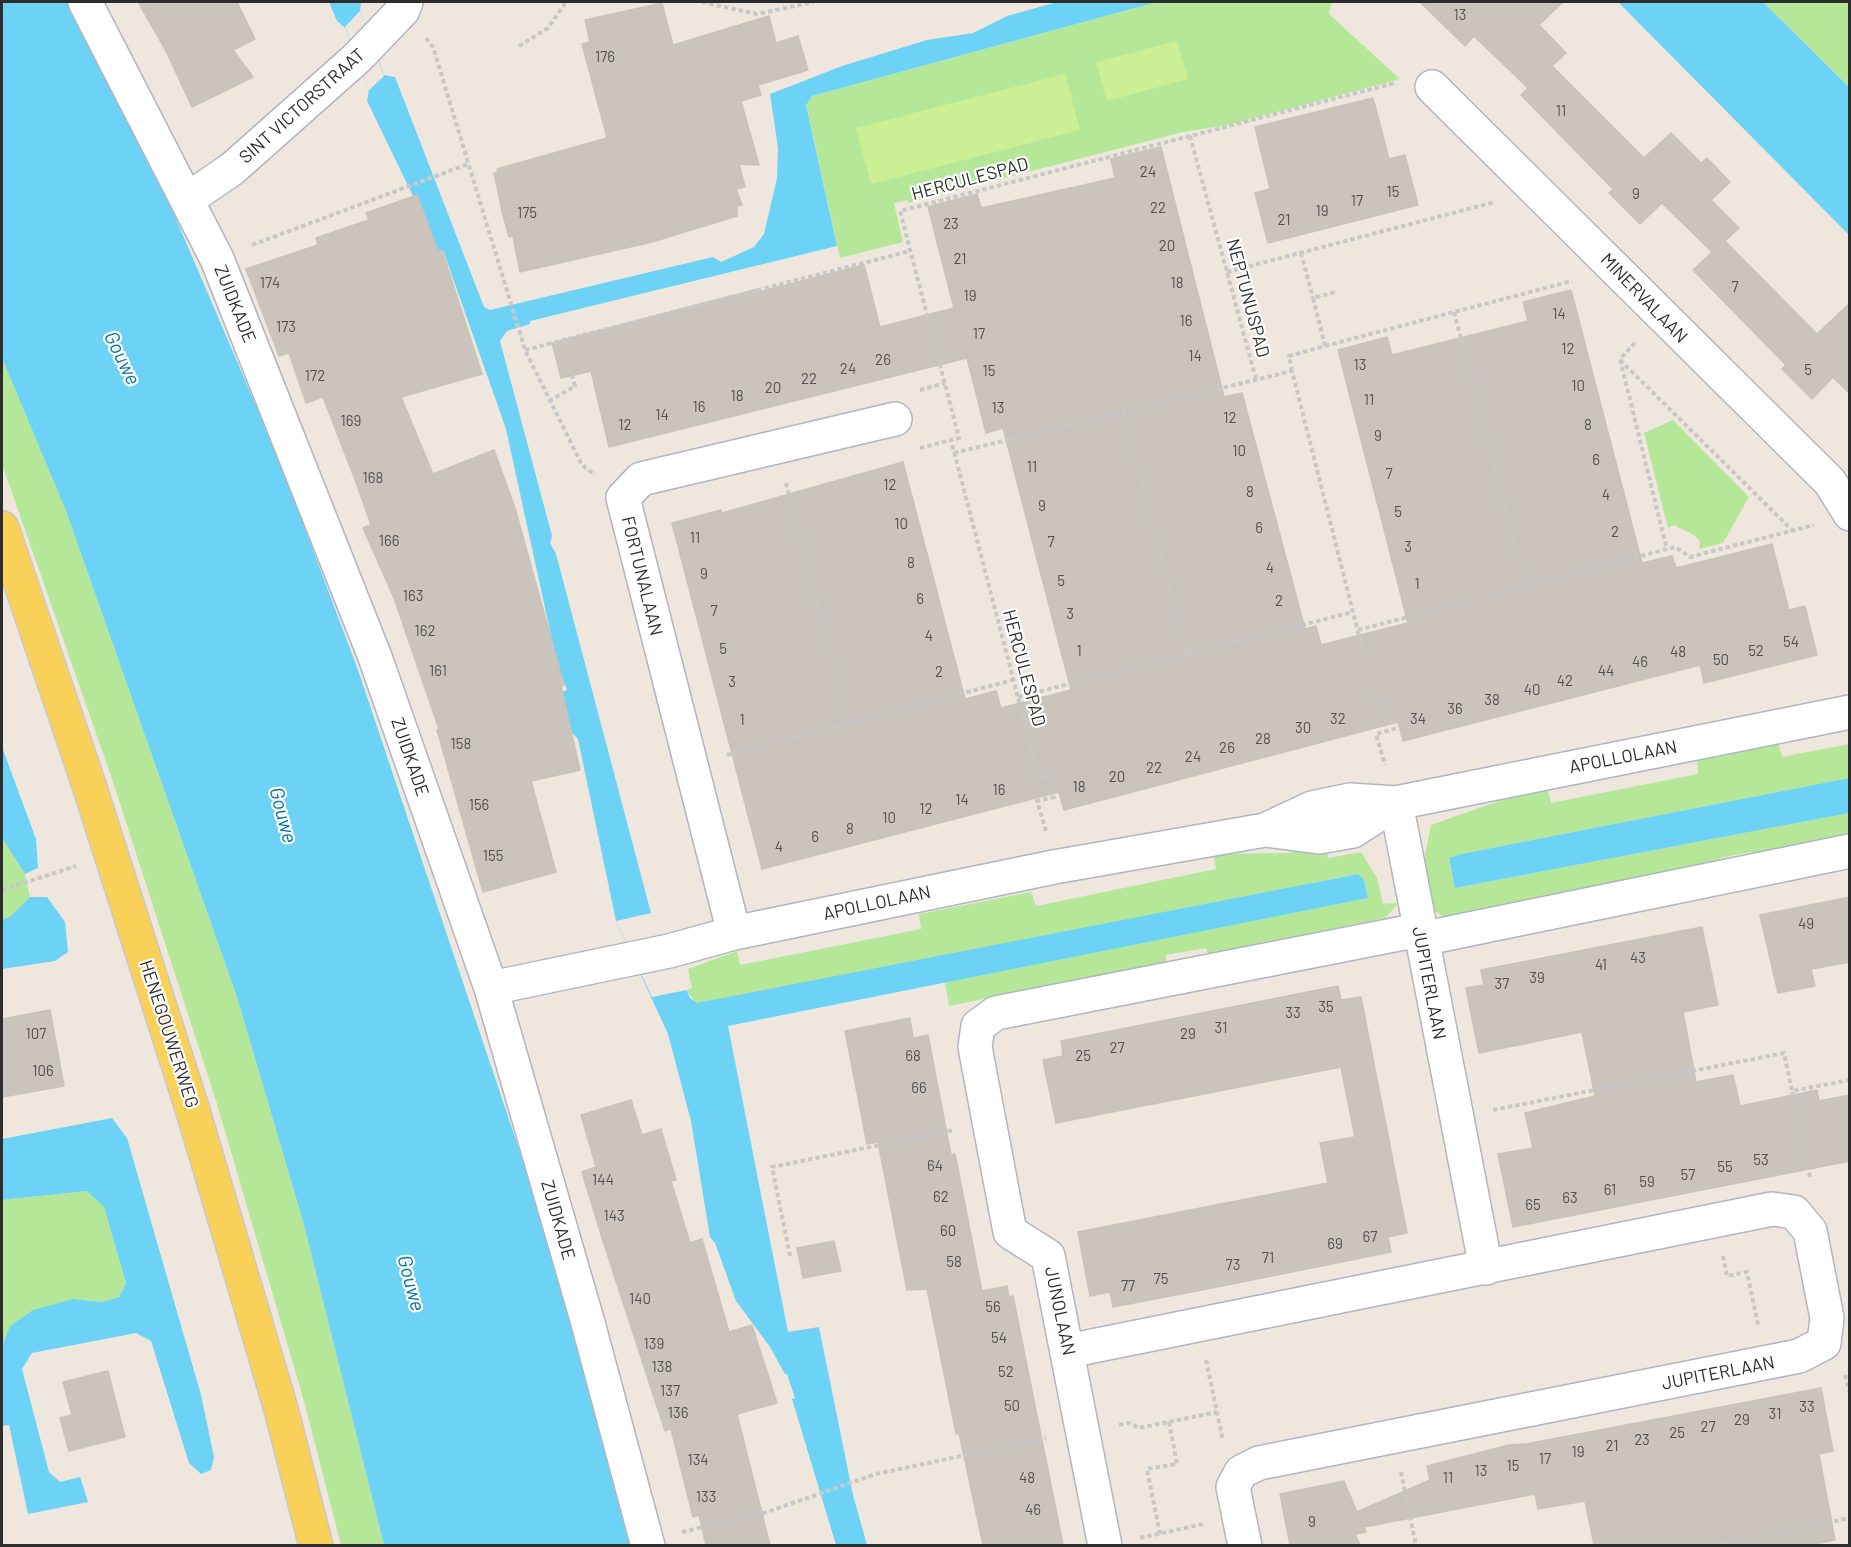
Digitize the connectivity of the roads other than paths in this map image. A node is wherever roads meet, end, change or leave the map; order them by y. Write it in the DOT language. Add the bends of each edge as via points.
graph roads {
  1 [pos="85,2"];
  2 [pos="405,6"];
  3 [pos="1432,87"];
  4 [pos="188,199"];
  5 [pos="896,419"];
  6 [pos="1850,514"];
  7 [pos="2,528"];
  8 [pos="1850,712"];
  9 [pos="1396,803"];
  10 [pos="1850,852"];
  11 [pos="734,933"];
  12 [pos="1420,935"];
  13 [pos="491,988"];
  14 [pos="1486,1268"];
  15 [pos="1068,1351"];
  16 [pos="1242,1531"];
  17 [pos="648,1543"];
  18 [pos="316,1545"];
  19 [pos="1105,1545"];
  1 -- 4 [label="street, ZUIDKADE"];
  2 -- 4 [label="street, SINT VICTORSTRAAT" via="364,50 232,169"];
  3 -- 6 [label="street, MINERVALAAN" via="1830,482"];
  4 -- 13 [label="street, ZUIDKADE" via="217,259 375,657"];
  5 -- 11 [label="street, FORTUNALAAN" via="641,479 623,498"];
  7 -- 18 [label="main road, HENEGOUWERWEG" via="197,1122 281,1409"];
  8 -- 9 [label="street, APOLLOLAAN"];
  9 -- 11 [label="street, APOLLOLAAN" via="1342,801 1312,808 1265,830 1054,867"];
  9 -- 12 [label="street, JUPITERLAAN"];
  10 -- 12 [label="street"];
  11 -- 13 [label="street, APOLLOLAAN" via="669,951"];
  12 -- 14 [label="street, JUPITERLAAN"];
  12 -- 15 [label="street, JUNOLAAN" via="996,1013 978,1026 975,1047 1010,1232 1048,1256"];
  13 -- 17 [label="street, ZUIDKADE"];
  14 -- 15 [label="street"];
  14 -- 16 [label="street, JUPITERLAAN" via="1772,1209 1794,1212 1810,1231 1827,1318 1824,1343 1799,1356 1766,1364 1260,1463 1241,1472 1233,1487"];
  15 -- 19 [label="street, JUNOLAAN"];
}
